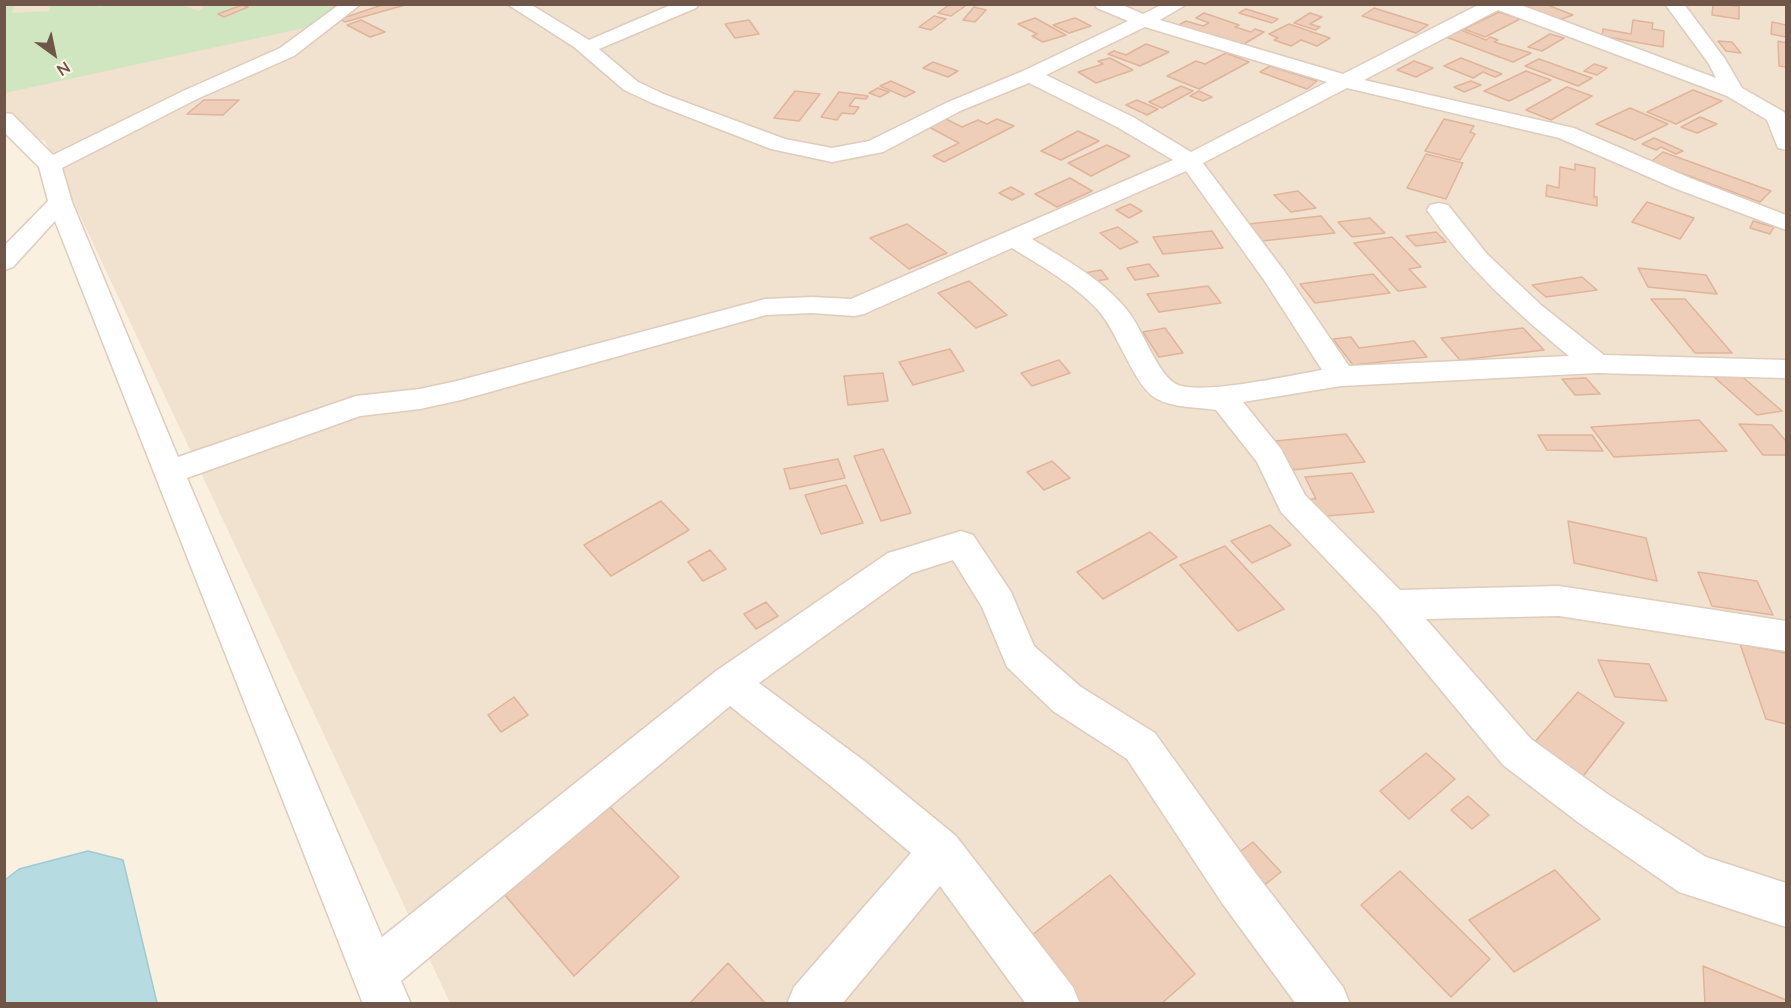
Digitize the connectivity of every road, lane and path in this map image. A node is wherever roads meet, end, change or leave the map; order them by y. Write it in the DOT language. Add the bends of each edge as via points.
graph roads {
  1 [pos="352,4"];
  2 [pos="516,4"];
  3 [pos="690,4"];
  4 [pos="1103,4"];
  5 [pos="1178,4"];
  6 [pos="1495,4"];
  7 [pos="1500,4"];
  8 [pos="1674,4"];
  9 [pos="1141,20"];
  10 [pos="585,48"];
  11 [pos="1030,75"];
  12 [pos="1348,82"];
  13 [pos="1734,92"];
  14 [pos="4,119"];
  15 [pos="1781,119"];
  16 [pos="1786,143"];
  17 [pos="1190,161"];
  18 [pos="50,165"];
  19 [pos="60,202"];
  20 [pos="1439,210"];
  21 [pos="1786,223"];
  22 [pos="1015,239"];
  23 [pos="4,262"];
  24 [pos="1597,363"];
  25 [pos="1786,369"];
  26 [pos="1341,376"];
  27 [pos="1221,396"];
  28 [pos="169,472"];
  29 [pos="1392,605"];
  30 [pos="1786,636"];
  31 [pos="730,683"];
  32 [pos="940,851"];
  33 [pos="1786,904"];
  34 [pos="380,989"];
  35 [pos="811,1004"];
  36 [pos="1056,1004"];
  37 [pos="1326,1004"];
  1 -- 18 [label="street" via="287,52"];
  2 -- 10 [label="street"];
  3 -- 10 [label="street"];
  4 -- 9 [label="street"];
  5 -- 9 [label="street"];
  6 -- 12 [label="street"];
  7 -- 13 [label="street"];
  8 -- 13 [label="street" via="1718,63"];
  9 -- 11 [label="street"];
  9 -- 12 [label="street"];
  10 -- 11 [label="street" via="631,86 659,99 779,144 832,155 875,147 953,107"];
  11 -- 17 [label="street" via="1125,122"];
  12 -- 17 [label="street"];
  12 -- 21 [label="street" via="1566,133"];
  13 -- 15 [label="street"];
  14 -- 18 [label="street"];
  15 -- 16 [label="street"];
  17 -- 22 [label="street"];
  17 -- 26 [label="street" via="1276,278"];
  18 -- 19 [label="street"];
  19 -- 23 [label="street"];
  19 -- 28 [label="street"];
  20 -- 24 [label="street" via="1478,259 1531,311"];
  22 -- 27 [label="street" via="1099,294 1136,342 1152,376 1166,392 1218,400"];
  22 -- 28 [label="street" via="854,308 765,307 461,390 356,406"];
  24 -- 25 [label="street"];
  24 -- 26 [label="street"];
  26 -- 27 [label="street"];
  27 -- 29 [label="street" via="1270,457 1293,503"];
  28 -- 34 [label="street"];
  29 -- 30 [label="street" via="1559,601"];
  29 -- 33 [label="street" via="1517,752 1695,876"];
  31 -- 32 [label="street"];
  31 -- 34 [label="street"];
  31 -- 37 [label="street" via="900,563 961,544 998,602 1020,656 1067,699 1141,746 1238,887"];
  32 -- 35 [label="street"];
  32 -- 36 [label="street"];
}
